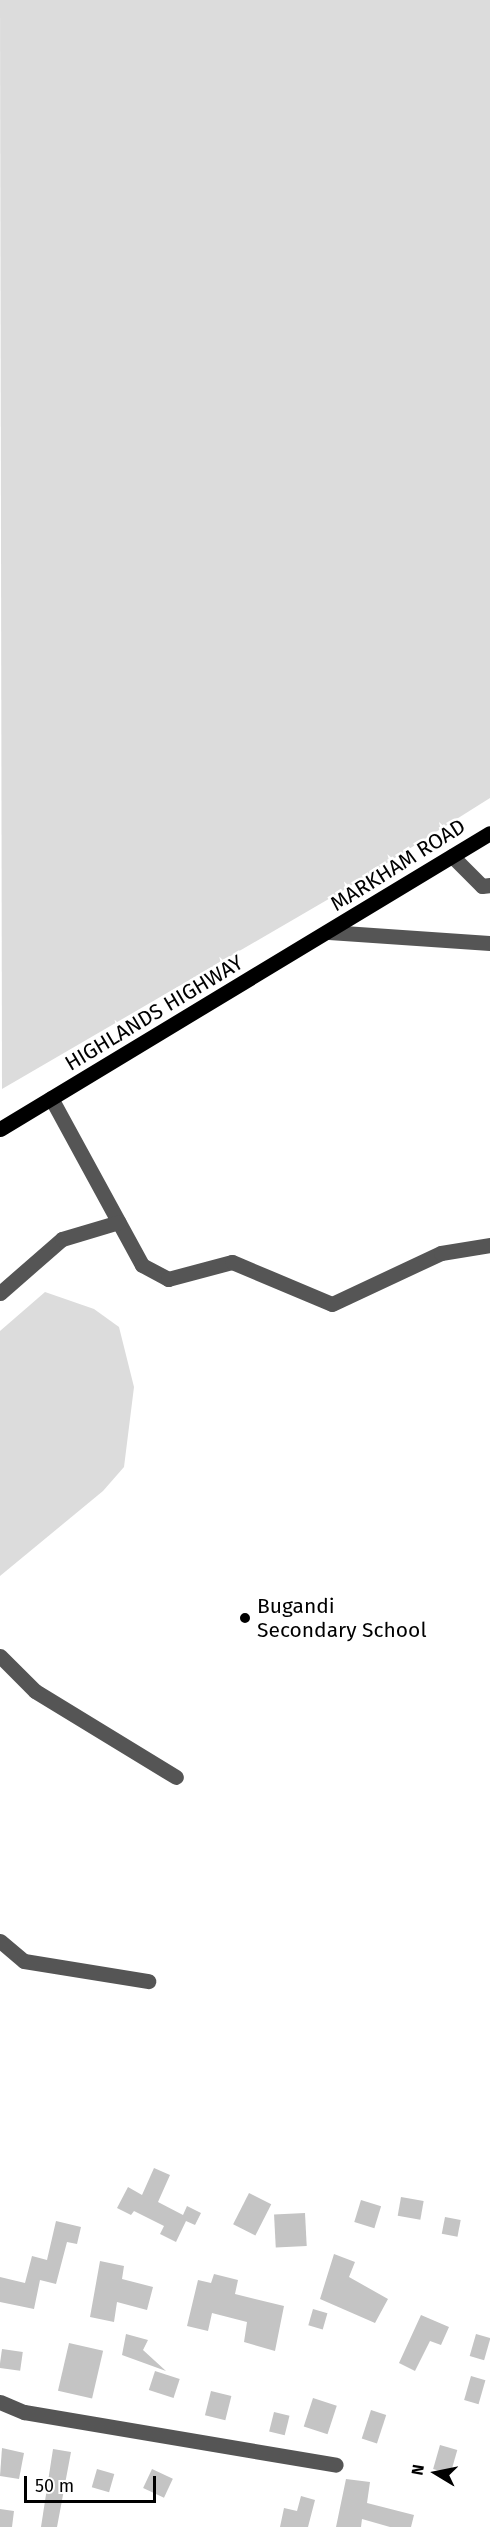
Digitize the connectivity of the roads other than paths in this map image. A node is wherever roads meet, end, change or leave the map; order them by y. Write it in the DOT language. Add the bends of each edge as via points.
graph roads {
  1 [pos="490,833"];
  2 [pos="452,856"];
  3 [pos="490,885"];
  4 [pos="329,932"];
  5 [pos="490,942"];
  6 [pos="51,1098"];
  7 [pos="0,1129"];
  8 [pos="119,1222"];
  9 [pos="490,1245"];
  10 [pos="0,1293"];
  11 [pos="0,1656"];
  12 [pos="176,1777"];
  13 [pos="0,1941"];
  14 [pos="148,1981"];
  15 [pos="0,2402"];
  16 [pos="336,2465"];
  1 -- 2 [label="main road, MARKHAM ROAD"];
  2 -- 3 [label="street" via="482,886"];
  2 -- 4 [label="main road, MARKHAM ROAD"];
  4 -- 5 [label="street"];
  4 -- 6 [label="main road, HIGHLANDS HIGHWAY"];
  6 -- 7 [label="main road, HIGHLANDS HIGHWAY"];
  6 -- 8 [label="street"];
  8 -- 9 [label="street" via="142,1265 168,1279 232,1262 332,1304 441,1253"];
  8 -- 10 [label="street" via="62,1239"];
  11 -- 12 [label="street" via="35,1691"];
  13 -- 14 [label="street" via="24,1961"];
  15 -- 16 [label="street" via="24,2412"];
}
